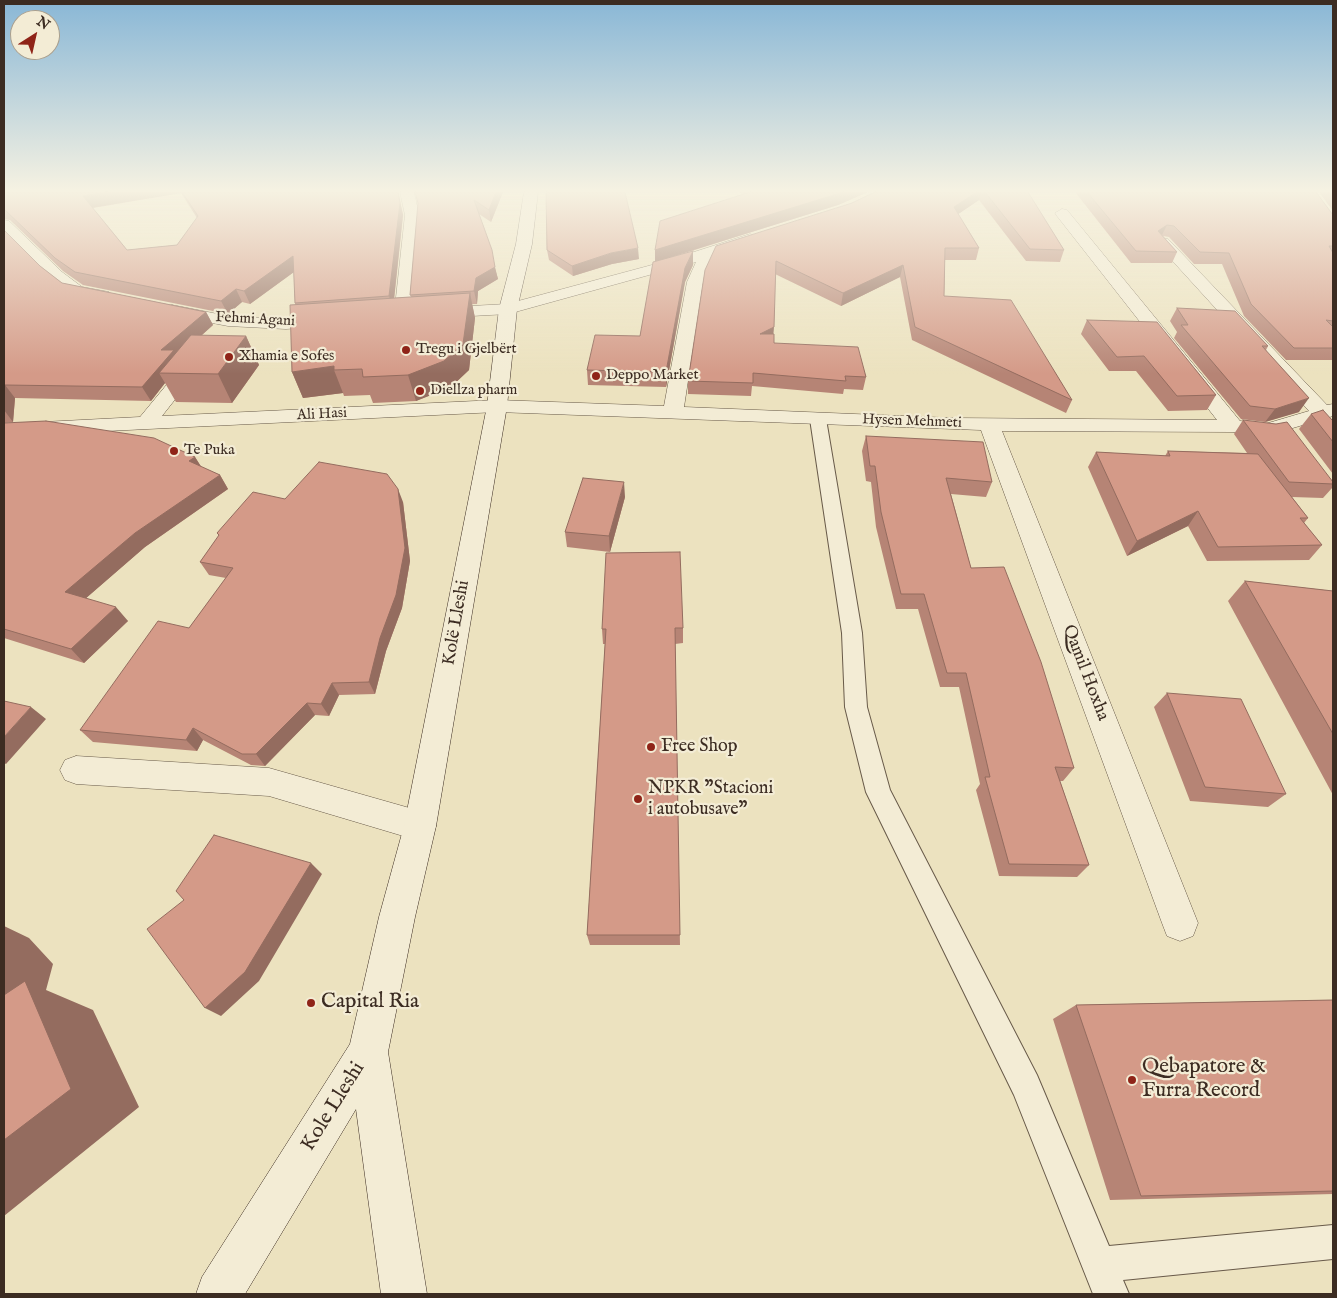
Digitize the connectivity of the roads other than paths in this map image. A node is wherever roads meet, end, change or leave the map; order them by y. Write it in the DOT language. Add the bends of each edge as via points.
graph roads {
  1 [pos="708,252"];
  2 [pos="33,253"];
  3 [pos="406,253"];
  4 [pos="522,253"];
  5 [pos="706,253"];
  6 [pos="1094,253"];
  7 [pos="1173,253"];
  8 [pos="121,300"];
  9 [pos="156,306"];
  10 [pos="508,309"];
  11 [pos="344,320"];
  12 [pos="217,335"];
  13 [pos="497,406"];
  14 [pos="1328,412"];
  15 [pos="673,413"];
  16 [pos="818,418"];
  17 [pos="989,422"];
  18 [pos="146,423"];
  19 [pos="1233,426"];
  20 [pos="4,430"];
  21 [pos="76,770"];
  22 [pos="420,826"];
  23 [pos="1180,922"];
  24 [pos="368,1052"];
  25 [pos="1333,1242"];
  26 [pos="1106,1280"];
  27 [pos="218,1294"];
  28 [pos="404,1294"];
  1 -- 15 [label="street" via="695,282"];
  2 -- 8 [label="street" via="77,291"];
  3 -- 10 [label="street" via="395,316"];
  4 -- 10 [label="street, Kolë Lleshi"];
  5 -- 10 [label="street"];
  6 -- 19 [label="street"];
  7 -- 14 [label="street, Hysen Mehmeti"];
  9 -- 12 [label="street, Fehmi Agani"];
  10 -- 13 [label="street, Kolë Lleshi"];
  11 -- 12 [label="street, Fehmi Agani" via="286,324"];
  12 -- 18 [label="street"];
  13 -- 15 [label="street, Hysen Mehmeti"];
  13 -- 18 [label="street, Ali Hasi"];
  13 -- 22 [label="street, Kolë Lleshi"];
  14 -- 19 [label="street, Hysen Mehmeti" via="1290,434"];
  15 -- 16 [label="street, Hysen Mehmeti"];
  16 -- 17 [label="street, Hysen Mehmeti" via="951,424"];
  16 -- 26 [label="lane" via="852,633 856,706 878,792 1026,1086"];
  17 -- 19 [label="street, Hysen Mehmeti"];
  17 -- 23 [label="street, Qamil Hoxha"];
  18 -- 20 [label="street, Ali Hasi"];
  21 -- 22 [label="street" via="269,782"];
  22 -- 24 [label="street, Kolë Lleshi"];
  24 -- 27 [label="street, Kole Lleshi"];
  24 -- 28 [label="street, Kole Lleshi"];
  25 -- 26 [label="lane"];
}
